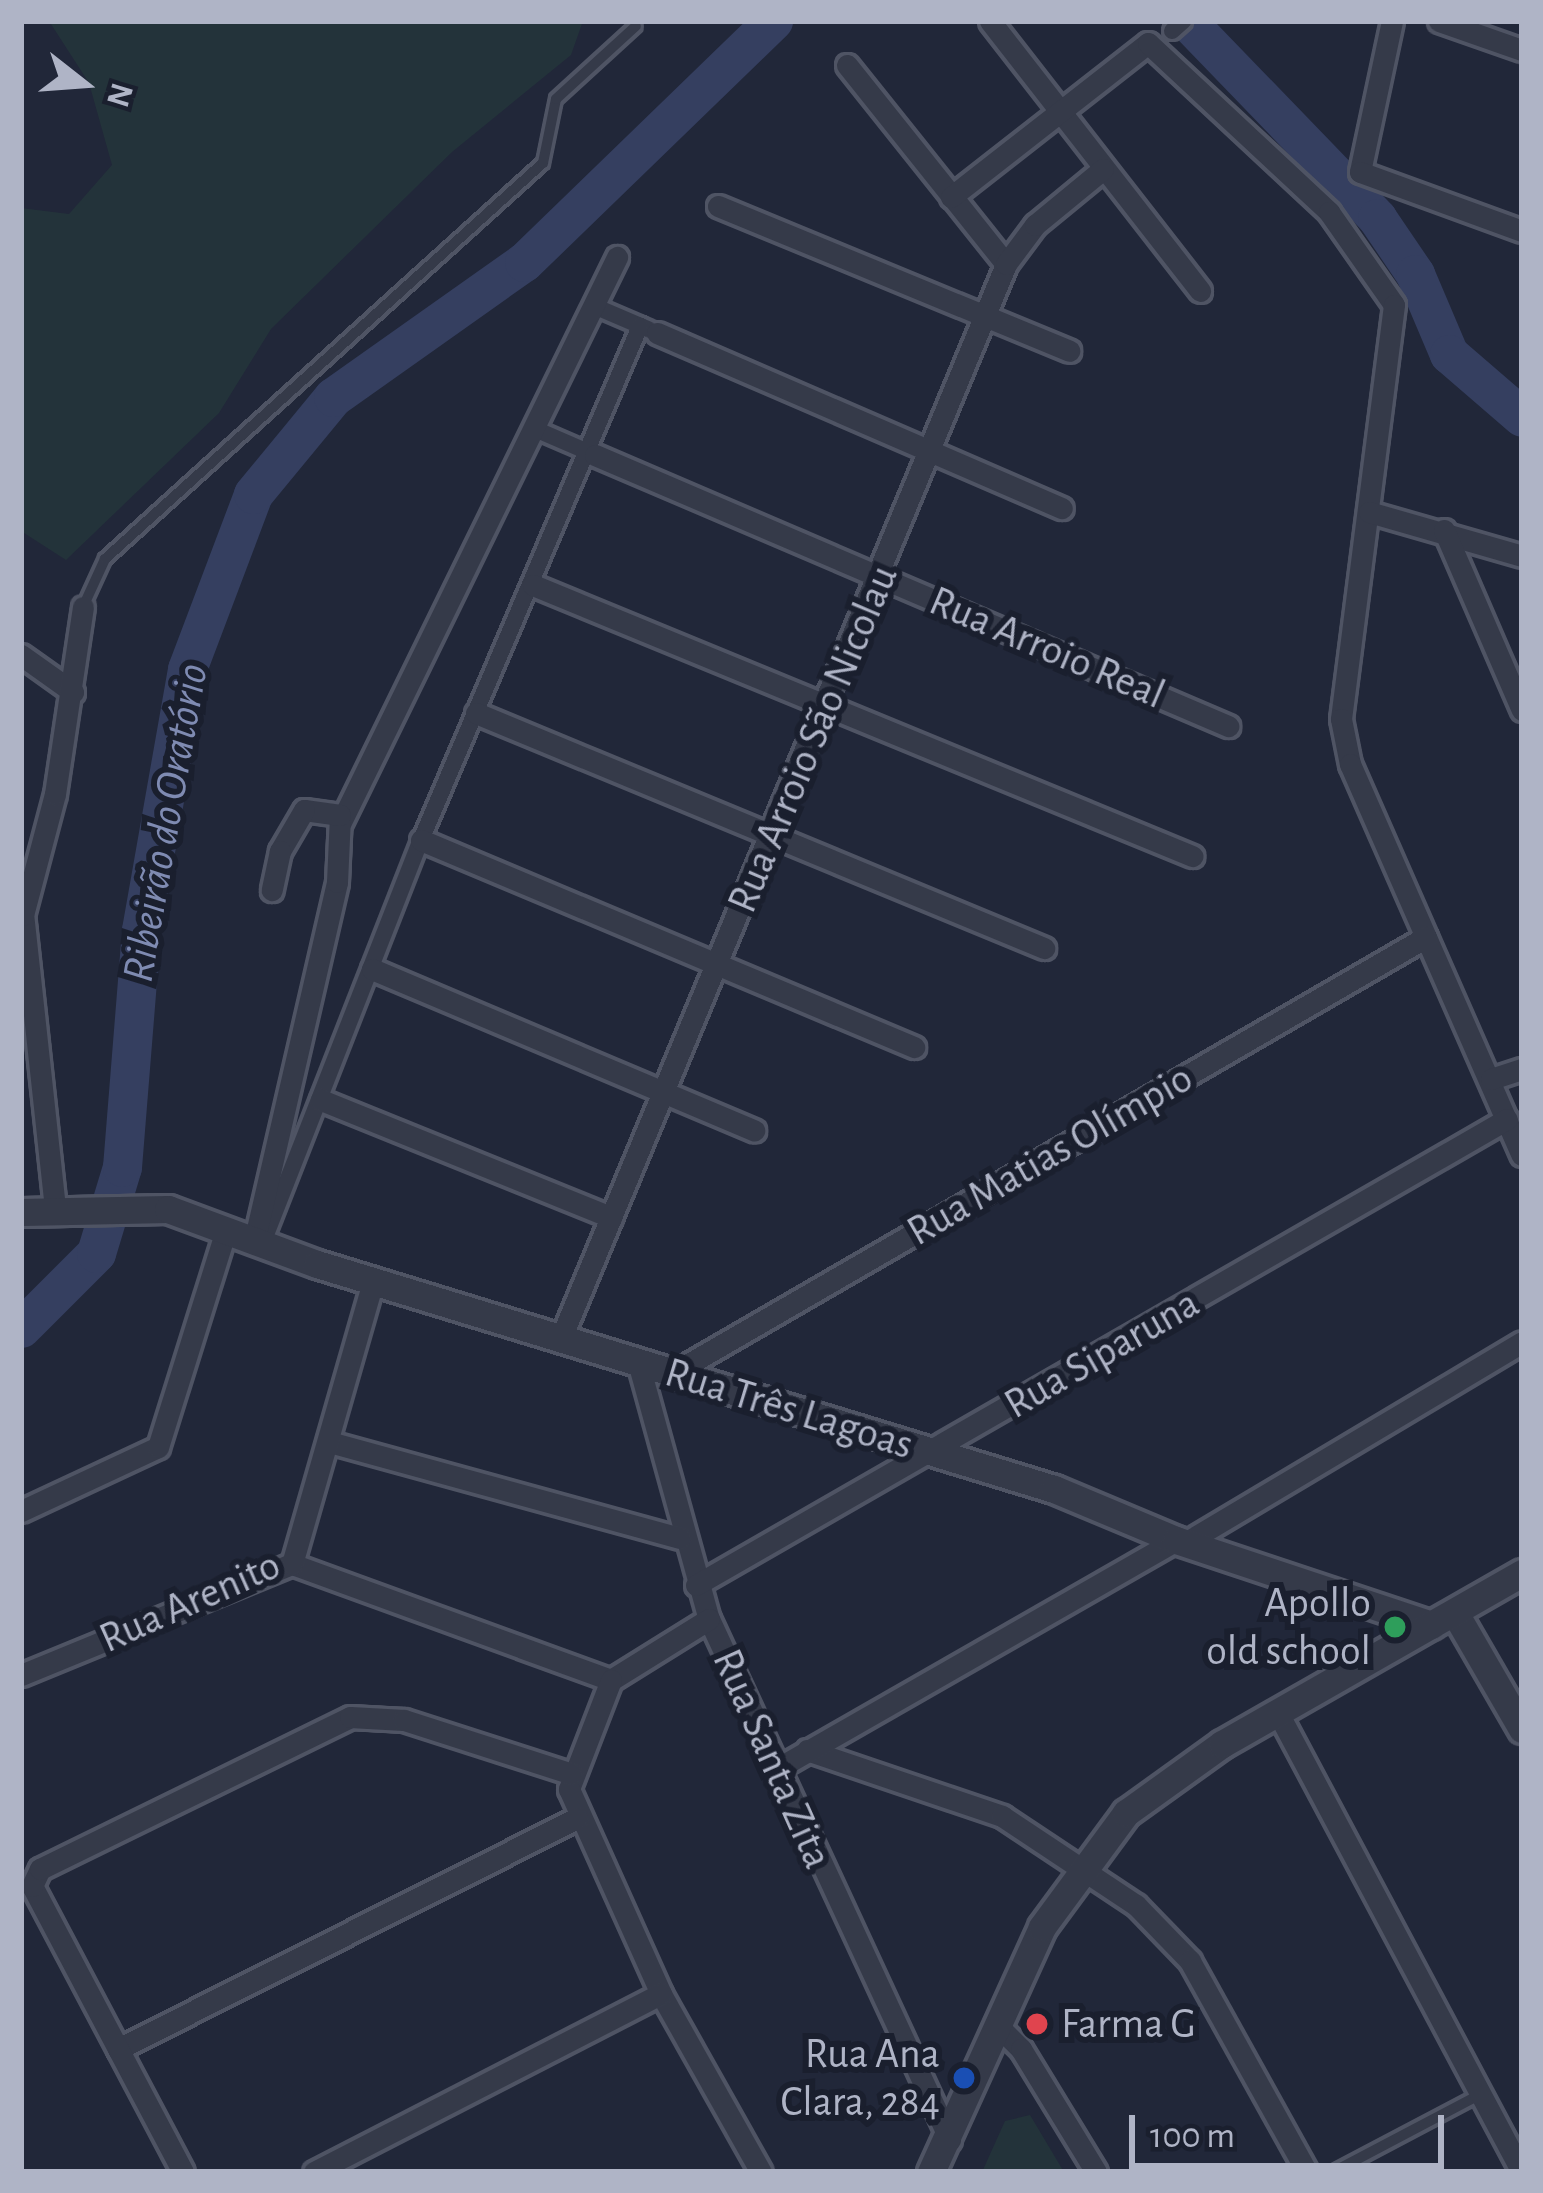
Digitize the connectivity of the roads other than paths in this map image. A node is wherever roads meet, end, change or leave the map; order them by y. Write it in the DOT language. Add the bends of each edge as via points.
graph roads {
  1 [pos="990,21"];
  2 [pos="1392,21"];
  3 [pos="1438,21"];
  4 [pos="636,26"];
  5 [pos="1522,50"];
  6 [pos="847,65"];
  7 [pos="1060,112"];
  8 [pos="1103,169"];
  9 [pos="951,197"];
  10 [pos="718,206"];
  11 [pos="1522,231"];
  12 [pos="617,257"];
  13 [pos="1006,264"];
  14 [pos="1200,291"];
  15 [pos="594,306"];
  16 [pos="987,321"];
  17 [pos="648,329"];
  18 [pos="1069,351"];
  19 [pos="535,428"];
  20 [pos="934,449"];
  21 [pos="590,453"];
  22 [pos="1062,508"];
  23 [pos="1370,512"];
  24 [pos="1444,530"];
  25 [pos="1522,556"];
  26 [pos="882,576"];
  27 [pos="533,585"];
  28 [pos="83,607"];
  29 [pos="21,655"];
  30 [pos="73,692"];
  31 [pos="826,707"];
  32 [pos="1522,710"];
  33 [pos="476,713"];
  34 [pos="1228,726"];
  35 [pos="341,822"];
  36 [pos="771,835"];
  37 [pos="422,840"];
  38 [pos="1192,856"];
  39 [pos="272,890"];
  40 [pos="22,915"];
  41 [pos="1426,937"];
  42 [pos="1044,948"];
  43 [pos="720,963"];
  44 [pos="372,969"];
  45 [pos="914,1047"];
  46 [pos="1522,1070"];
  47 [pos="1491,1079"];
  48 [pos="666,1091"];
  49 [pos="321,1100"];
  50 [pos="1507,1119"];
  51 [pos="754,1130"];
  52 [pos="1522,1155"];
  53 [pos="55,1208"];
  54 [pos="21,1212"];
  55 [pos="610,1216"];
  56 [pos="225,1233"];
  57 [pos="258,1243"];
  58 [pos="373,1281"];
  59 [pos="561,1338"];
  60 [pos="1522,1342"];
  61 [pos="638,1362"];
  62 [pos="673,1373"];
  63 [pos="329,1442"];
  64 [pos="931,1453"];
  65 [pos="21,1511"];
  66 [pos="680,1538"];
  67 [pos="1180,1541"];
  68 [pos="292,1564"];
  69 [pos="1522,1573"];
  70 [pos="696,1586"];
  71 [pos="710,1619"];
  72 [pos="1443,1619"];
  73 [pos="21,1675"];
  74 [pos="611,1680"];
  75 [pos="1278,1713"];
  76 [pos="1522,1729"];
  77 [pos="808,1750"];
  78 [pos="775,1770"];
  79 [pos="572,1774"];
  80 [pos="577,1818"];
  81 [pos="1081,1865"];
  82 [pos="661,1994"];
  83 [pos="997,2025"];
  84 [pos="118,2049"];
  85 [pos="1481,2094"];
  86 [pos="950,2140"];
  87 [pos="755,2170"];
  88 [pos="183,2172"];
  89 [pos="314,2172"];
  90 [pos="931,2172"];
  91 [pos="1096,2172"];
  92 [pos="1306,2172"];
  93 [pos="1333,2172"];
  94 [pos="1522,2172"];
  1 -- 7 [label="street"];
  2 -- 11 [label="street" via="1360,172"];
  3 -- 5 [label="street"];
  4 -- 28 [label="lane" via="556,99 542,163 105,559"];
  6 -- 9 [label="street"];
  7 -- 8 [label="street"];
  7 -- 9 [label="street"];
  7 -- 23 [label="street" via="1148,43 1332,209 1394,305"];
  8 -- 13 [label="street, Rua Arroio São Nicolau" via="1035,225"];
  8 -- 14 [label="street"];
  9 -- 13 [label="street"];
  10 -- 16 [label="street"];
  12 -- 15 [label="street"];
  13 -- 16 [label="street, Rua Arroio São Nicolau"];
  15 -- 17 [label="street"];
  15 -- 19 [label="street"];
  16 -- 18 [label="street"];
  16 -- 20 [label="street, Rua Arroio São Nicolau"];
  17 -- 20 [label="street"];
  17 -- 21 [label="street"];
  19 -- 21 [label="street, Rua Arroio Real"];
  19 -- 35 [label="street"];
  20 -- 22 [label="street"];
  20 -- 26 [label="street, Rua Arroio São Nicolau"];
  21 -- 26 [label="street, Rua Arroio Real"];
  21 -- 27 [label="street"];
  23 -- 24 [label="street"];
  23 -- 41 [label="street" via="1343,666 1344,741"];
  24 -- 25 [label="street"];
  24 -- 32 [label="street"];
  26 -- 31 [label="street, Rua Arroio São Nicolau"];
  26 -- 34 [label="street, Rua Arroio Real"];
  27 -- 31 [label="street"];
  27 -- 33 [label="street"];
  28 -- 30 [label="street"];
  29 -- 30 [label="street"];
  30 -- 40 [label="street"];
  31 -- 36 [label="street, Rua Arroio São Nicolau"];
  31 -- 38 [label="street"];
  33 -- 36 [label="street"];
  33 -- 37 [label="street"];
  35 -- 39 [label="street" via="340,815 304,810 280,851"];
  35 -- 57 [label="street" via="337,882"];
  36 -- 42 [label="street"];
  36 -- 43 [label="street, Rua Arroio São Nicolau"];
  37 -- 43 [label="street"];
  37 -- 44 [label="street"];
  40 -- 53 [label="street"];
  41 -- 47 [label="street"];
  41 -- 62 [label="street, Rua Matias Olímpio"];
  43 -- 45 [label="street"];
  43 -- 48 [label="street, Rua Arroio São Nicolau"];
  44 -- 48 [label="street"];
  44 -- 49 [label="street"];
  46 -- 47 [label="street"];
  47 -- 50 [label="street"];
  48 -- 51 [label="street"];
  48 -- 55 [label="street, Rua Arroio São Nicolau"];
  49 -- 55 [label="street"];
  49 -- 57 [label="street"];
  50 -- 52 [label="street"];
  50 -- 64 [label="street, Rua Siparuna"];
  53 -- 54 [label="street, Rua Três Lagoas"];
  53 -- 56 [label="street, Rua Três Lagoas" via="143,1206"];
  55 -- 59 [label="street, Rua Arroio São Nicolau"];
  56 -- 57 [label="street, Rua Três Lagoas"];
  56 -- 65 [label="street" via="158,1447"];
  57 -- 58 [label="street, Rua Três Lagoas"];
  58 -- 59 [label="street, Rua Três Lagoas"];
  58 -- 63 [label="street, Rua Arenito"];
  59 -- 61 [label="street, Rua Três Lagoas"];
  60 -- 67 [label="street"];
  61 -- 62 [label="street, Rua Três Lagoas"];
  61 -- 66 [label="street, Rua Santa Zita"];
  62 -- 64 [label="street, Rua Três Lagoas"];
  63 -- 66 [label="street"];
  63 -- 68 [label="street, Rua Arenito"];
  64 -- 67 [label="street, Rua Três Lagoas" via="1054,1490"];
  64 -- 70 [label="street, Rua Siparuna"];
  66 -- 70 [label="street, Rua Santa Zita"];
  67 -- 72 [label="street, Rua Três Lagoas"];
  67 -- 77 [label="street"];
  68 -- 73 [label="street, Rua Arenito"];
  68 -- 74 [label="street"];
  69 -- 72 [label="street"];
  70 -- 71 [label="street, Rua Santa Zita"];
  71 -- 74 [label="street"];
  71 -- 78 [label="street, Rua Santa Zita"];
  72 -- 75 [label="street"];
  72 -- 76 [label="street"];
  74 -- 79 [label="street"];
  75 -- 81 [label="street" via="1152,1791"];
  75 -- 85 [label="street"];
  77 -- 78 [label="street"];
  77 -- 81 [label="street" via="955,1794"];
  78 -- 86 [label="street, Rua Santa Zita"];
  79 -- 80 [label="street"];
  79 -- 84 [label="street" via="404,1720 350,1717 50,1864 32,1886"];
  80 -- 82 [label="street"];
  80 -- 84 [label="street"];
  81 -- 83 [label="street"];
  81 -- 92 [label="street" via="1190,1960"];
  82 -- 87 [label="street"];
  82 -- 89 [label="street"];
  83 -- 86 [label="street"];
  83 -- 91 [label="street" via="1021,2049"];
  84 -- 88 [label="street"];
  85 -- 93 [label="lane"];
  85 -- 94 [label="street"];
  86 -- 90 [label="street"];
}
